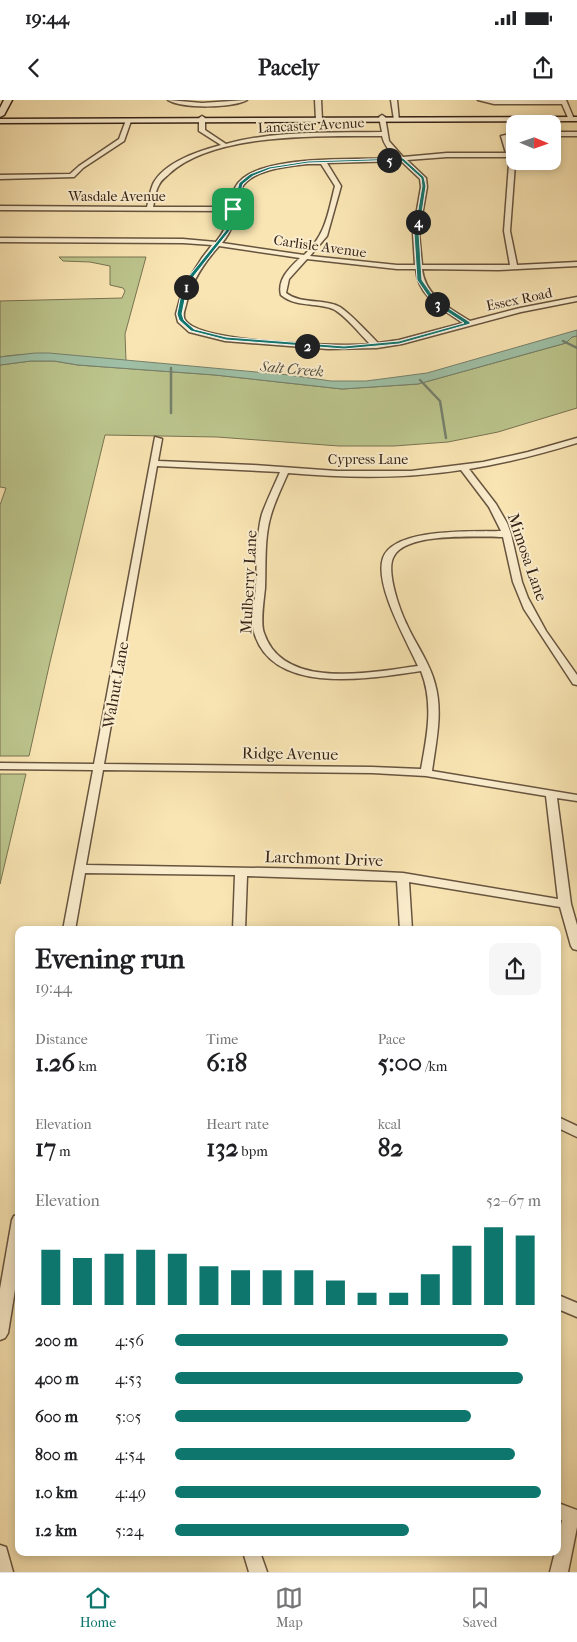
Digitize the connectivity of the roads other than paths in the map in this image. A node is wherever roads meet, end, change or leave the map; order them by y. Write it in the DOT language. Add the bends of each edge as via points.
graph roads {
  1 [pos="8,100"];
  2 [pos="171,100"];
  3 [pos="244,100"];
  4 [pos="318,100"];
  5 [pos="394,100"];
  6 [pos="481,100"];
  7 [pos="564,101"];
  8 [pos="0,116"];
  9 [pos="382,118"];
  10 [pos="397,118"];
  11 [pos="574,118"];
  12 [pos="202,119"];
  13 [pos="318,119"];
  14 [pos="0,121"];
  15 [pos="128,121"];
  16 [pos="384,134"];
  17 [pos="561,134"];
  18 [pos="577,134"];
  19 [pos="226,146"];
  20 [pos="506,155"];
  21 [pos="402,159"];
  22 [pos="322,162"];
  23 [pos="512,170"];
  24 [pos="0,177"];
  25 [pos="0,208"];
  26 [pos="150,208"];
  27 [pos="233,209"];
  28 [pos="0,240"];
  29 [pos="218,244"];
  30 [pos="306,257"];
  31 [pos="577,264"];
  32 [pos="419,267"];
  33 [pos="514,267"];
  34 [pos="577,300"];
  35 [pos="468,323"];
  36 [pos="377,346"];
  37 [pos="158,439"];
  38 [pos="577,440"];
  39 [pos="154,463"];
  40 [pos="464,468"];
  41 [pos="285,470"];
  42 [pos="507,534"];
  43 [pos="424,668"];
  44 [pos="577,682"];
  45 [pos="0,766"];
  46 [pos="100,766"];
  47 [pos="426,773"];
  48 [pos="551,794"];
  49 [pos="577,798"];
  50 [pos="80,869"];
  51 [pos="241,872"];
  52 [pos="402,877"];
  53 [pos="565,904"];
  54 [pos="70,926"];
  55 [pos="239,926"];
  56 [pos="406,926"];
  57 [pos="577,946"];
  58 [pos="561,1124"];
  59 [pos="577,1132"];
  60 [pos="14,1278"];
  61 [pos="561,1303"];
  62 [pos="577,1310"];
  63 [pos="0,1333"];
  64 [pos="568,1515"];
  65 [pos="0,1553"];
  66 [pos="253,1556"];
  67 [pos="4,1572"];
  68 [pos="258,1572"];
  69 [pos="559,1572"];
  1 -- 8 [label="main road"];
  2 -- 3 [label="street" via="176,103 236,103"];
  4 -- 13 [label="street"];
  5 -- 10 [label="street"];
  6 -- 7 [label="street"];
  7 -- 11 [label="street"];
  8 -- 12 [label="main road"];
  9 -- 10 [label="main road"];
  9 -- 13 [label="main road"];
  9 -- 16 [label="street"];
  10 -- 11 [label="main road"];
  12 -- 13 [label="main road"];
  12 -- 15 [label="main road"];
  12 -- 19 [label="street" via="202,132"];
  14 -- 15 [label="main road"];
  15 -- 24 [label="street" via="122,140 72,176"];
  16 -- 19 [label="street, Lancaster Avenue" via="291,136"];
  16 -- 21 [label="street" via="392,150"];
  17 -- 18 [label="street"];
  19 -- 26 [label="street, Lancaster Avenue" via="175,165 156,184"];
  20 -- 21 [label="street"];
  21 -- 22 [label="street"];
  21 -- 32 [label="street" via="423,178 416,233"];
  22 -- 27 [label="street" via="282,165 251,175 238,188"];
  22 -- 30 [label="street" via="338,186 324,235"];
  23 -- 33 [label="street" via="507,231"];
  25 -- 26 [label="street, Wasdale Avenue"];
  26 -- 27 [label="street, Wasdale Avenue"];
  27 -- 29 [label="street" via="229,229"];
  28 -- 29 [label="street, Carlisle Avenue" via="147,240"];
  29 -- 30 [label="street, Carlisle Avenue"];
  29 -- 36 [label="street, Essex Road" via="192,276 183,299 181,320 192,330 214,337 328,348"];
  30 -- 32 [label="street, Carlisle Avenue" via="365,265"];
  30 -- 36 [label="street" via="286,280 283,294 293,300 331,305"];
  31 -- 33 [label="street, Carlisle Avenue"];
  32 -- 33 [label="street, Carlisle Avenue"];
  32 -- 35 [label="street" via="420,280 434,301"];
  34 -- 35 [label="street, Essex Road"];
  35 -- 36 [label="street, Essex Road" via="415,339"];
  37 -- 39 [label="street, Walnut Lane"];
  38 -- 40 [label="street, Cypress Lane" via="510,460"];
  39 -- 41 [label="street, Cypress Lane"];
  39 -- 46 [label="street, Walnut Lane"];
  40 -- 41 [label="street, Cypress Lane" via="388,474"];
  40 -- 42 [label="street, Mimosa Lane" via="494,508"];
  41 -- 43 [label="street, Mulberry Lane" via="266,516 262,543 258,631 260,643 267,653 284,665 320,676"];
  42 -- 43 [label="street" via="421,538 406,541 391,552 387,561 397,614"];
  42 -- 44 [label="street, Mimosa Lane" via="523,598"];
  43 -- 47 [label="street" via="434,707"];
  45 -- 46 [label="street, Ridge Avenue"];
  46 -- 47 [label="street, Ridge Avenue"];
  46 -- 50 [label="street, Walnut Lane"];
  47 -- 48 [label="street, Ridge Avenue"];
  48 -- 49 [label="street, Ridge Avenue"];
  48 -- 53 [label="street"];
  50 -- 51 [label="street, Larchmont Drive"];
  50 -- 54 [label="street, Walnut Lane"];
  51 -- 52 [label="street, Larchmont Drive"];
  51 -- 55 [label="street"];
  52 -- 53 [label="street, Larchmont Drive"];
  52 -- 56 [label="street"];
  53 -- 57 [label="street"];
  58 -- 59 [label="street"];
  60 -- 63 [label="street"];
  61 -- 62 [label="street"];
  64 -- 69 [label="street"];
  65 -- 67 [label="street"];
  66 -- 68 [label="street"];
}
